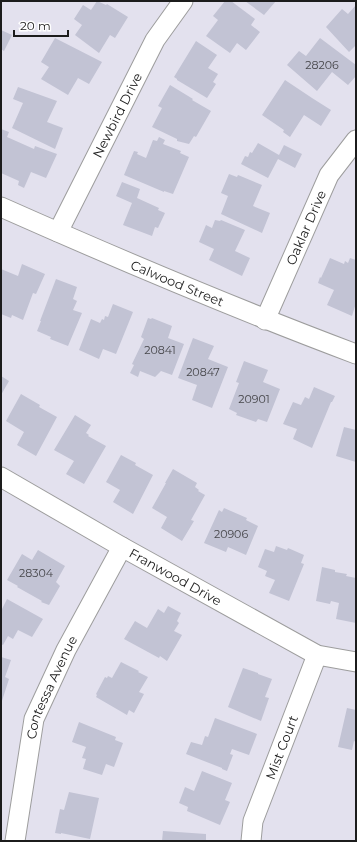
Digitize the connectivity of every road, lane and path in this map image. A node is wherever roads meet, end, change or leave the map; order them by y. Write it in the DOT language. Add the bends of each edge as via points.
graph roads {
  1 [pos="183,1"];
  2 [pos="356,140"];
  3 [pos="1,206"];
  4 [pos="58,232"];
  5 [pos="265,320"];
  6 [pos="356,354"];
  7 [pos="1,477"];
  8 [pos="122,546"];
  9 [pos="317,655"];
  10 [pos="356,662"];
  11 [pos="15,841"];
  12 [pos="252,841"];
  1 -- 4 [label="street, Newbird Drive" via="155,40"];
  2 -- 5 [label="street, Oaklar Drive" via="329,175"];
  3 -- 4 [label="street, Calwood Street"];
  4 -- 5 [label="street, Calwood Street"];
  5 -- 6 [label="street, Calwood Street"];
  7 -- 8 [label="street, Franwood Drive"];
  8 -- 9 [label="street, Franwood Drive"];
  8 -- 11 [label="street, Contessa Avenue" via="66,650 34,719"];
  9 -- 10 [label="street, Franwood Drive"];
  9 -- 12 [label="street, Mist Court" via="253,820"];
}
